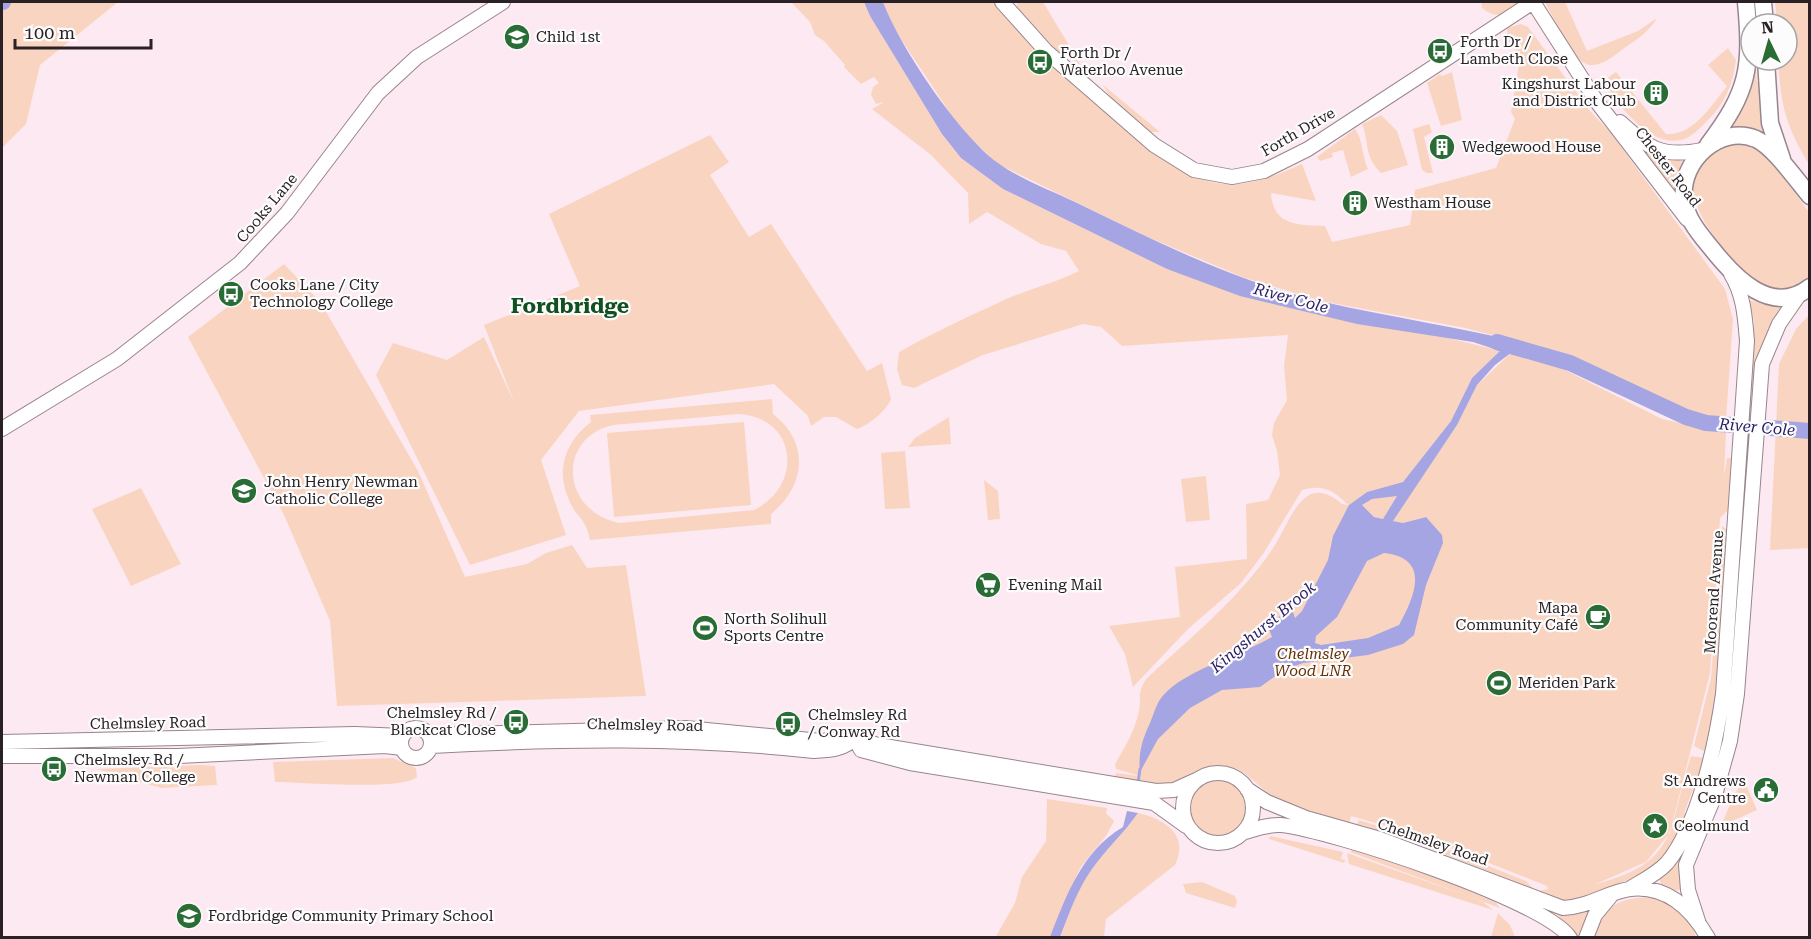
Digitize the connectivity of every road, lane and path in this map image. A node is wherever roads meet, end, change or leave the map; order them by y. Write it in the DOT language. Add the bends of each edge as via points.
graph roads {
  1 [pos="503,2"];
  2 [pos="1002,2"];
  3 [pos="1533,2"];
  4 [pos="1746,2"];
  5 [pos="1767,72"];
  6 [pos="1597,102"];
  7 [pos="1705,147"];
  8 [pos="1786,168"];
  9 [pos="1809,196"];
  10 [pos="1690,223"];
  11 [pos="1729,270"];
  12 [pos="1804,291"];
  13 [pos="2,429"];
  14 [pos="430,740"];
  15 [pos="2,742"];
  16 [pos="403,742"];
  17 [pos="2,756"];
  18 [pos="1196,780"];
  19 [pos="1247,789"];
  20 [pos="1155,797"];
  21 [pos="1186,826"];
  22 [pos="1245,832"];
  23 [pos="1629,889"];
  24 [pos="1610,897"];
  25 [pos="1702,931"];
  26 [pos="1570,938"];
  27 [pos="1586,938"];
  1 -- 13 [label="street, Cooks Lane" via="417,57 378,93 287,213 240,263 117,359"];
  2 -- 3 [label="street, Forth Drive" via="1046,51 1154,145 1194,170 1232,177 1264,171 1308,149"];
  3 -- 6 [label="street, Chester Road"];
  4 -- 7 [label="highway" via="1746,80 1738,101"];
  5 -- 8 [label="highway" via="1770,123"];
  6 -- 7 [label="street, Chester Road" via="1654,150 1666,153"];
  6 -- 10 [label="street, Chester Road"];
  7 -- 8 [label="highway" via="1734,137 1757,140"];
  7 -- 10 [label="highway" via="1691,165 1683,197"];
  8 -- 9 [label="highway"];
  10 -- 11 [label="highway"];
  11 -- 12 [label="highway" via="1754,290 1766,294 1781,298"];
  11 -- 23 [label="street, Moorend Avenue" via="1739,286 1747,341 1717,739 1691,818 1674,852 1657,872"];
  12 -- 25 [label="street, Moorend Avenue" via="1768,343 1762,364 1730,741 1715,795 1686,865 1688,890"];
  14 -- 16 [label="street, Chelmsley Road" via="416,728"];
  14 -- 16 [label="street, Chelmsley Road" via="421,757 411,757"];
  14 -- 20 [label="street, Chelmsley Road" via="661,740 814,751 836,750 855,738"];
  15 -- 16 [label="street, Chelmsley Road" via="355,734"];
  16 -- 17 [label="street, Chelmsley Road" via="178,756"];
  18 -- 19 [label="street" via="1207,774 1226,773 1242,781"];
  18 -- 20 [label="street, Chelmsley Road"];
  18 -- 21 [label="street" via="1189,788 1184,806"];
  19 -- 22 [label="street" via="1252,812"];
  19 -- 24 [label="street, Chelmsley Road" via="1306,818 1452,865 1555,906 1581,906"];
  20 -- 21 [label="street, Chelmsley Road"];
  21 -- 22 [label="street" via="1212,842"];
  22 -- 26 [label="street, Chelmsley Road" via="1280,825 1348,841 1502,895 1558,924"];
  23 -- 24 [label="street, Moorend Avenue"];
  23 -- 25 [label="street" via="1666,895 1679,903"];
  24 -- 27 [label="street" via="1595,915"];
}
